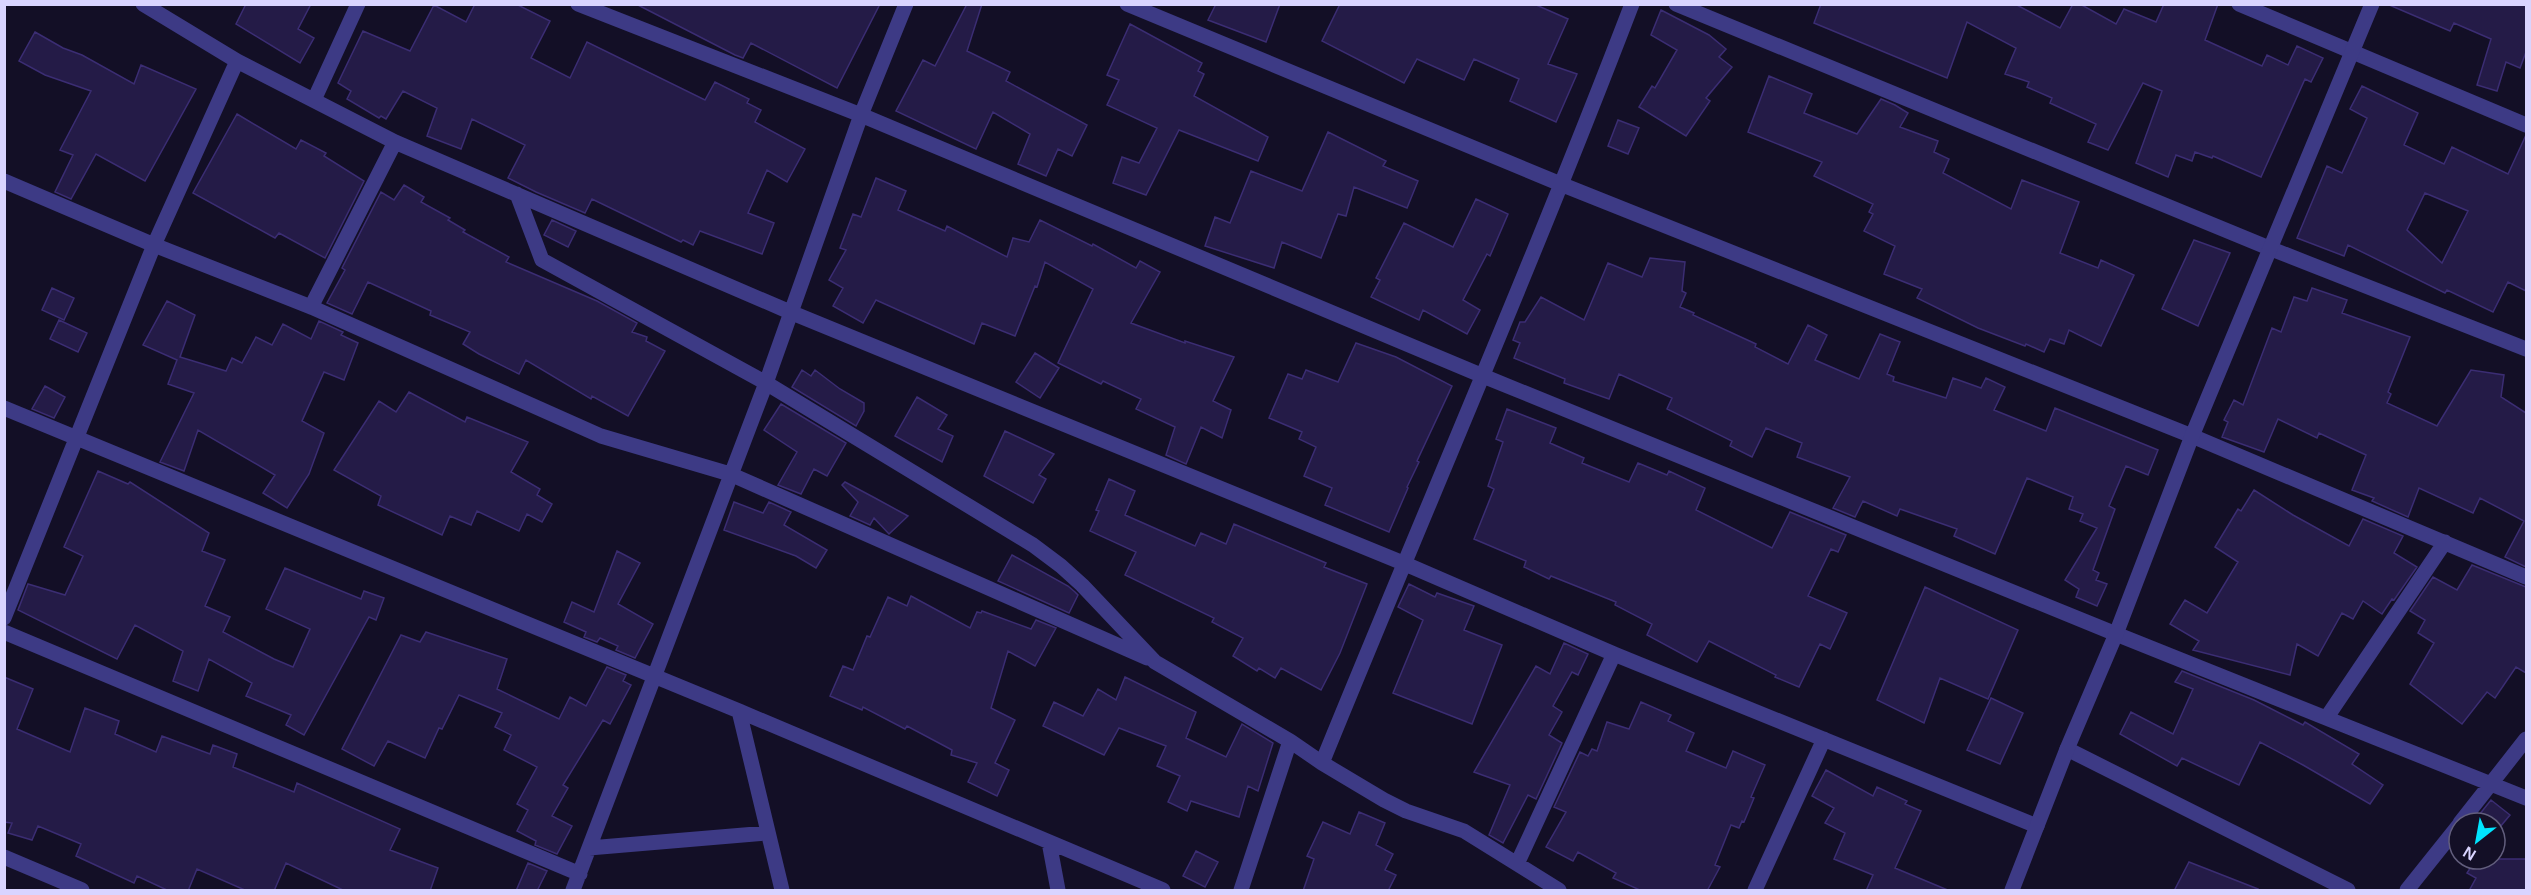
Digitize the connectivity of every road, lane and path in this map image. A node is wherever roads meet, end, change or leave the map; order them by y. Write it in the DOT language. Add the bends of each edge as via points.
graph roads {
  1 [pos="143,4"];
  2 [pos="358,4"];
  3 [pos="578,4"];
  4 [pos="906,4"];
  5 [pos="1127,4"];
  6 [pos="1632,4"];
  7 [pos="1676,4"];
  8 [pos="2239,4"];
  9 [pos="2372,4"];
  10 [pos="2353,51"];
  11 [pos="237,61"];
  12 [pos="314,100"];
  13 [pos="861,115"];
  14 [pos="2526,125"];
  15 [pos="395,142"];
  16 [pos="4,180"];
  17 [pos="1563,185"];
  18 [pos="518,194"];
  19 [pos="154,245"];
  20 [pos="2269,248"];
  21 [pos="311,307"];
  22 [pos="790,312"];
  23 [pos="2526,349"];
  24 [pos="1483,376"];
  25 [pos="765,382"];
  26 [pos="4,408"];
  27 [pos="2192,436"];
  28 [pos="78,438"];
  29 [pos="730,474"];
  30 [pos="2445,542"];
  31 [pos="1403,563"];
  32 [pos="2526,577"];
  33 [pos="4,618"];
  34 [pos="4,632"];
  35 [pos="2116,634"];
  36 [pos="1614,654"];
  37 [pos="1155,662"];
  38 [pos="654,677"];
  39 [pos="739,711"];
  40 [pos="2327,717"];
  41 [pos="1824,739"];
  42 [pos="2526,739"];
  43 [pos="1290,741"];
  44 [pos="2067,750"];
  45 [pos="1322,763"];
  46 [pos="2492,783"];
  47 [pos="2526,798"];
  48 [pos="2470,811"];
  49 [pos="2037,826"];
  50 [pos="767,834"];
  51 [pos="2447,840"];
  52 [pos="1049,842"];
  53 [pos="589,848"];
  54 [pos="4,858"];
  55 [pos="1517,864"];
  56 [pos="580,874"];
  57 [pos="82,891"];
  58 [pos="573,891"];
  59 [pos="782,891"];
  60 [pos="1058,891"];
  61 [pos="1162,891"];
  62 [pos="1241,891"];
  63 [pos="1560,891"];
  64 [pos="1755,891"];
  65 [pos="2012,891"];
  66 [pos="2349,891"];
  67 [pos="2407,891"];
  1 -- 11 [label="street"];
  2 -- 12 [label="street"];
  3 -- 13 [label="street"];
  4 -- 13 [label="street"];
  5 -- 17 [label="street"];
  6 -- 17 [label="street"];
  7 -- 20 [label="street"];
  8 -- 10 [label="street"];
  9 -- 10 [label="street"];
  10 -- 14 [label="street"];
  10 -- 20 [label="street"];
  11 -- 12 [label="street"];
  11 -- 19 [label="street"];
  12 -- 15 [label="street"];
  13 -- 22 [label="street"];
  13 -- 24 [label="street"];
  15 -- 18 [label="street"];
  15 -- 21 [label="street"];
  16 -- 19 [label="street"];
  17 -- 24 [label="street"];
  17 -- 27 [label="street"];
  18 -- 22 [label="street"];
  18 -- 25 [label="street" via="542,260"];
  19 -- 21 [label="street"];
  19 -- 28 [label="street"];
  20 -- 23 [label="street"];
  20 -- 27 [label="street"];
  21 -- 29 [label="street" via="601,436"];
  22 -- 25 [label="street"];
  22 -- 31 [label="street"];
  24 -- 31 [label="street"];
  24 -- 35 [label="street"];
  25 -- 29 [label="street"];
  25 -- 37 [label="street" via="1033,545 1082,585"];
  26 -- 28 [label="street"];
  27 -- 30 [label="street"];
  27 -- 35 [label="street"];
  28 -- 33 [label="street"];
  28 -- 38 [label="street"];
  29 -- 37 [label="street"];
  29 -- 38 [label="street"];
  30 -- 32 [label="street"];
  30 -- 40 [label="street"];
  31 -- 36 [label="street"];
  31 -- 45 [label="street"];
  34 -- 56 [label="street"];
  35 -- 40 [label="street"];
  35 -- 44 [label="street"];
  36 -- 41 [label="street"];
  36 -- 55 [label="street"];
  37 -- 43 [label="street"];
  38 -- 39 [label="street"];
  38 -- 53 [label="street"];
  39 -- 50 [label="street"];
  39 -- 52 [label="street"];
  40 -- 46 [label="street"];
  41 -- 49 [label="street"];
  41 -- 64 [label="street"];
  42 -- 46 [label="street"];
  43 -- 45 [label="street"];
  43 -- 62 [label="street"];
  44 -- 49 [label="street"];
  44 -- 66 [label="street"];
  45 -- 55 [label="street" via="1406,811 1464,831"];
  46 -- 47 [label="street"];
  46 -- 48 [label="street"];
  49 -- 65 [label="street"];
  50 -- 53 [label="street"];
  50 -- 59 [label="street"];
  51 -- 67 [label="street"];
  52 -- 60 [label="street"];
  52 -- 61 [label="street"];
  53 -- 56 [label="street"];
  54 -- 57 [label="street"];
  55 -- 63 [label="street"];
  56 -- 58 [label="street"];
}
